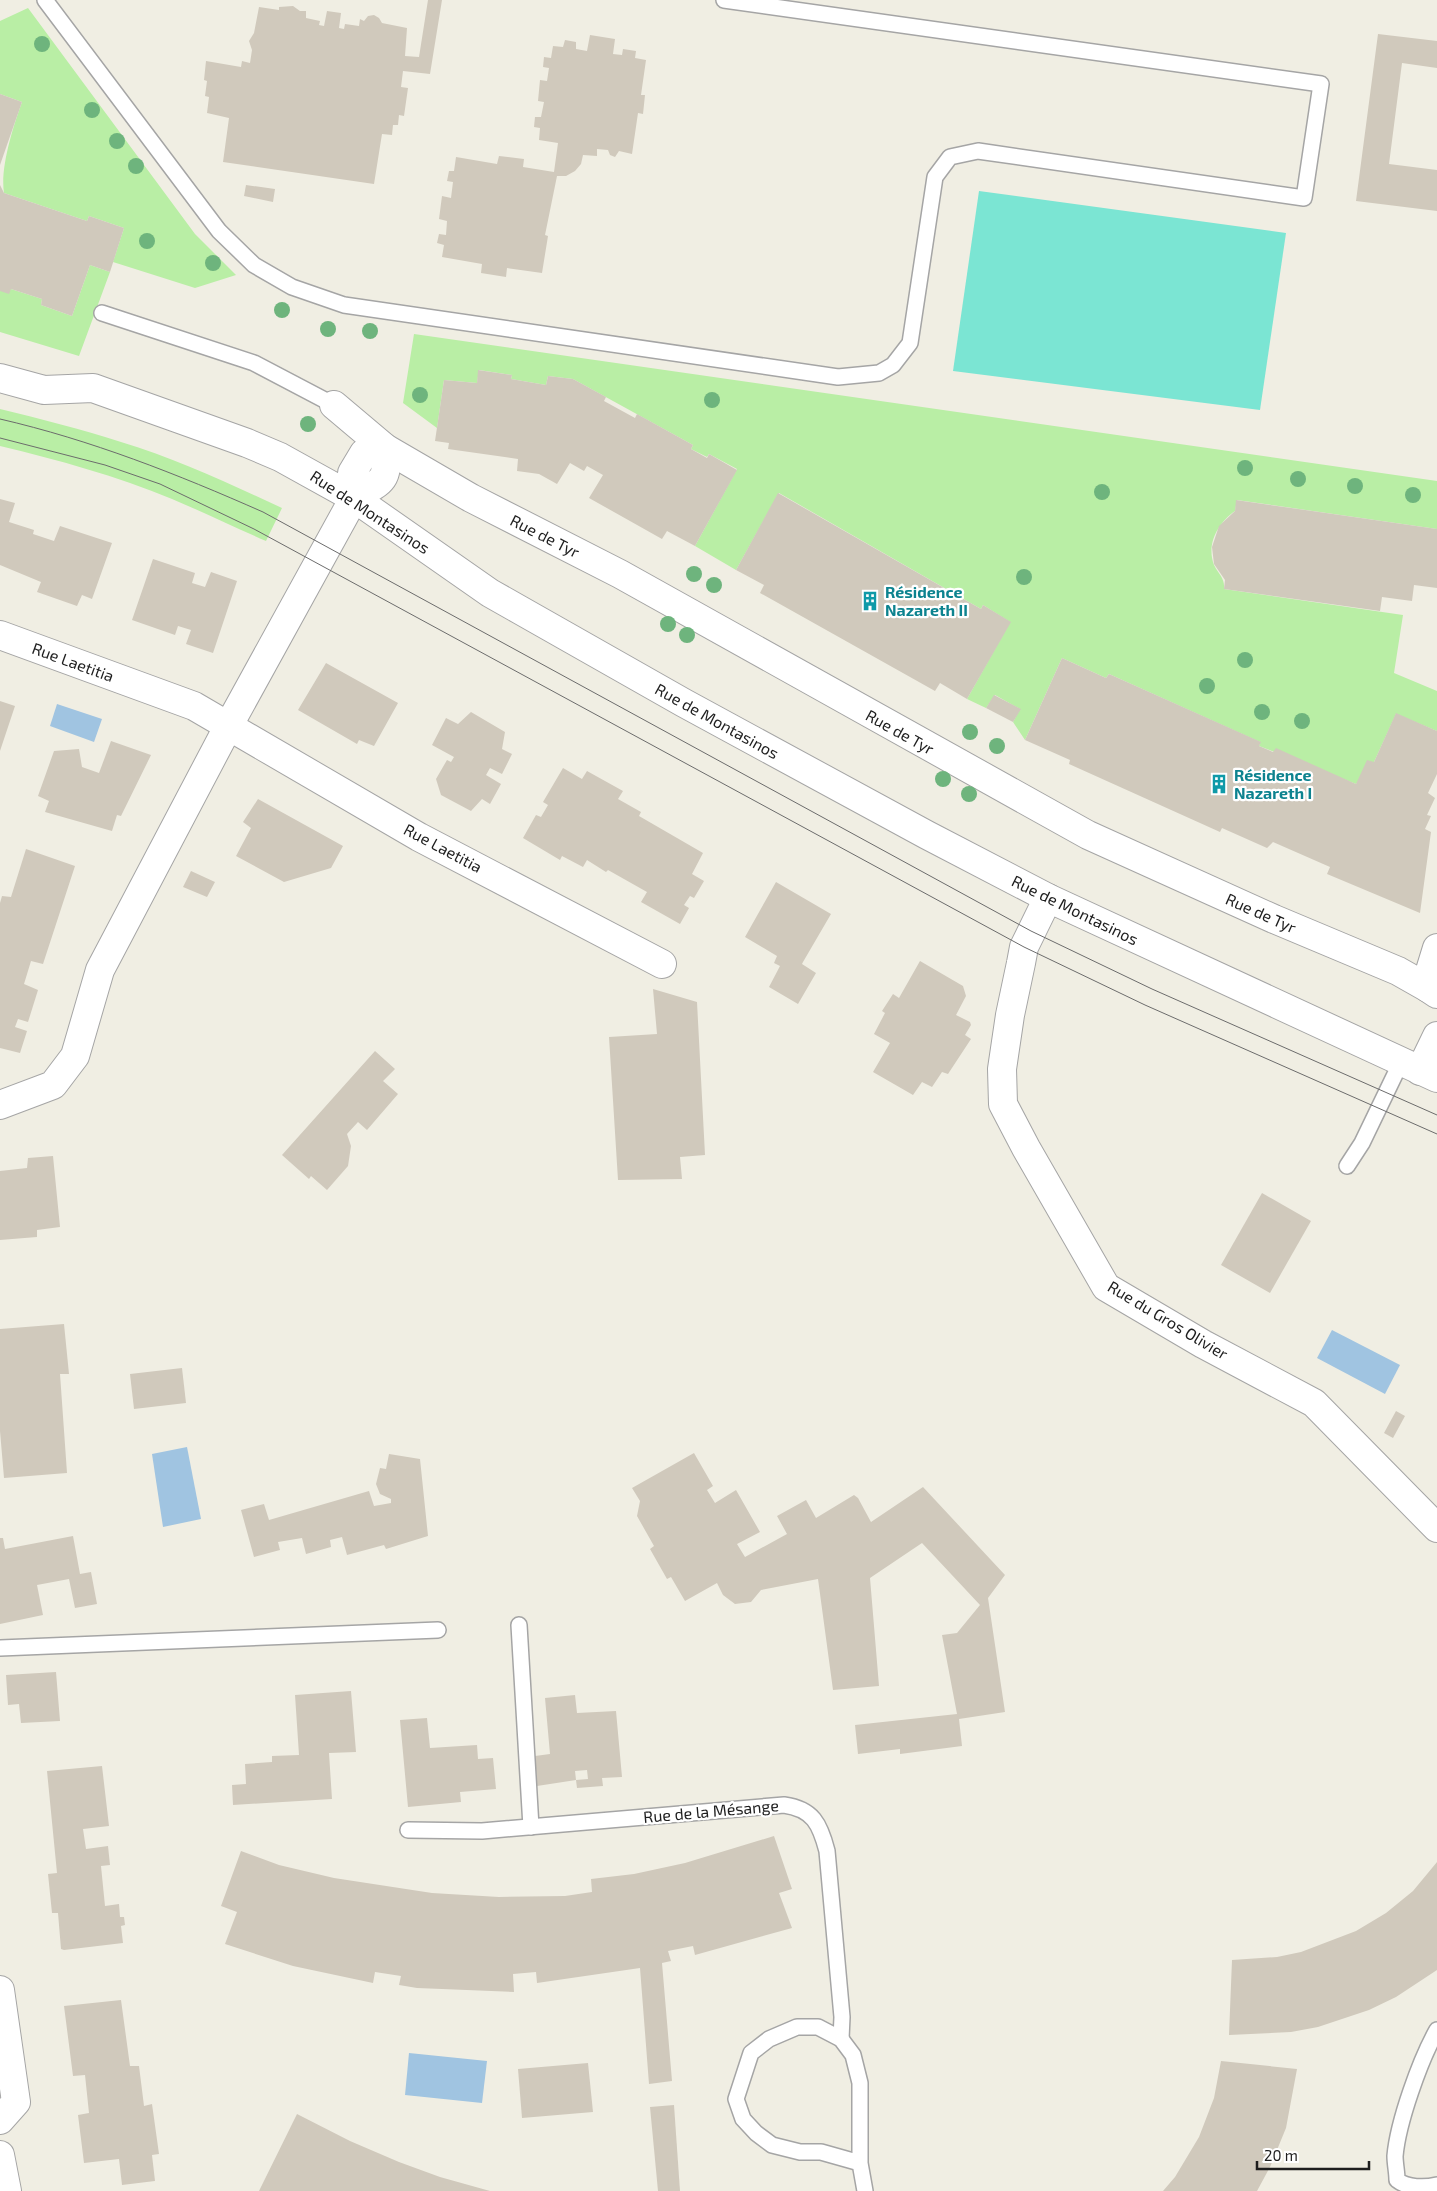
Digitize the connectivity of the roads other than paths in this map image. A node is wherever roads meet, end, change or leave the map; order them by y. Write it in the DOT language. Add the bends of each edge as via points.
graph roads {
  1 [pos="45,0"];
  2 [pos="724,0"];
  3 [pos="102,313"];
  4 [pos="0,378"];
  5 [pos="334,405"];
  6 [pos="385,448"];
  7 [pos="354,498"];
  8 [pos="0,635"];
  9 [pos="229,725"];
  10 [pos="1048,898"];
  11 [pos="1437,948"];
  12 [pos="662,964"];
  13 [pos="1433,991"];
  14 [pos="1437,1036"];
  15 [pos="1419,1070"];
  16 [pos="0,1105"];
  17 [pos="1347,1166"];
  18 [pos="1437,1528"];
  19 [pos="519,1624"];
  20 [pos="438,1630"];
  21 [pos="0,1648"];
  22 [pos="531,1827"];
  23 [pos="408,1830"];
  24 [pos="0,1990"];
  25 [pos="1437,2030"];
  26 [pos="841,2039"];
  27 [pos="0,2120"];
  28 [pos="0,2156"];
  29 [pos="860,2163"];
  30 [pos="1437,2185"];
  31 [pos="7,2191"];
  32 [pos="865,2191"];
  1 -- 2 [label="lane" via="219,231 254,266 292,287 344,305 838,377 879,373 893,365 910,343 935,177 950,157 978,151 1304,198 1322,84"];
  3 -- 5 [label="lane" via="254,363"];
  4 -- 7 [label="street, Rue de Montasinos" via="44,390 93,388 248,443"];
  5 -- 6 [label="street, Rue de Tyr"];
  6 -- 7 [label="street" via="387,470 381,481"];
  6 -- 13 [label="street, Rue de Tyr" via="471,498 620,574 1088,835 1398,971"];
  7 -- 9 [label="street"];
  7 -- 10 [label="street, Rue de Montasinos" via="520,610 692,708"];
  8 -- 9 [label="street, Rue Laetitia" via="194,706"];
  9 -- 12 [label="street, Rue Laetitia" via="419,837"];
  9 -- 16 [label="street" via="100,970 74,1056 53,1085"];
  10 -- 15 [label="street, Rue de Montasinos"];
  10 -- 18 [label="street, Rue du Gros Olivier" via="1031,931 1020,963 1002,1070 1003,1104 1106,1287 1203,1344 1314,1403"];
  11 -- 13 [label="street" via="1429,974"];
  14 -- 15 [label="street"];
  15 -- 17 [label="lane"];
  19 -- 22 [label="lane"];
  20 -- 21 [label="lane"];
  22 -- 23 [label="lane, Rue de la Mésange" via="482,1831"];
  22 -- 26 [label="lane, Rue de la Mésange" via="784,1805 799,1807 821,1829 827,1850 842,2017"];
  24 -- 27 [label="street" via="16,2102"];
  25 -- 30 [label="lane" via="1405,2114 1395,2157 1398,2180 1403,2184"];
  26 -- 29 [label="lane" via="853,2055 860,2082"];
  26 -- 29 [label="lane" via="818,2027 797,2027 769,2039 751,2053 736,2099 743,2119 772,2145 800,2152 821,2152"];
  28 -- 31 [label="street"];
  29 -- 32 [label="lane"];
}
